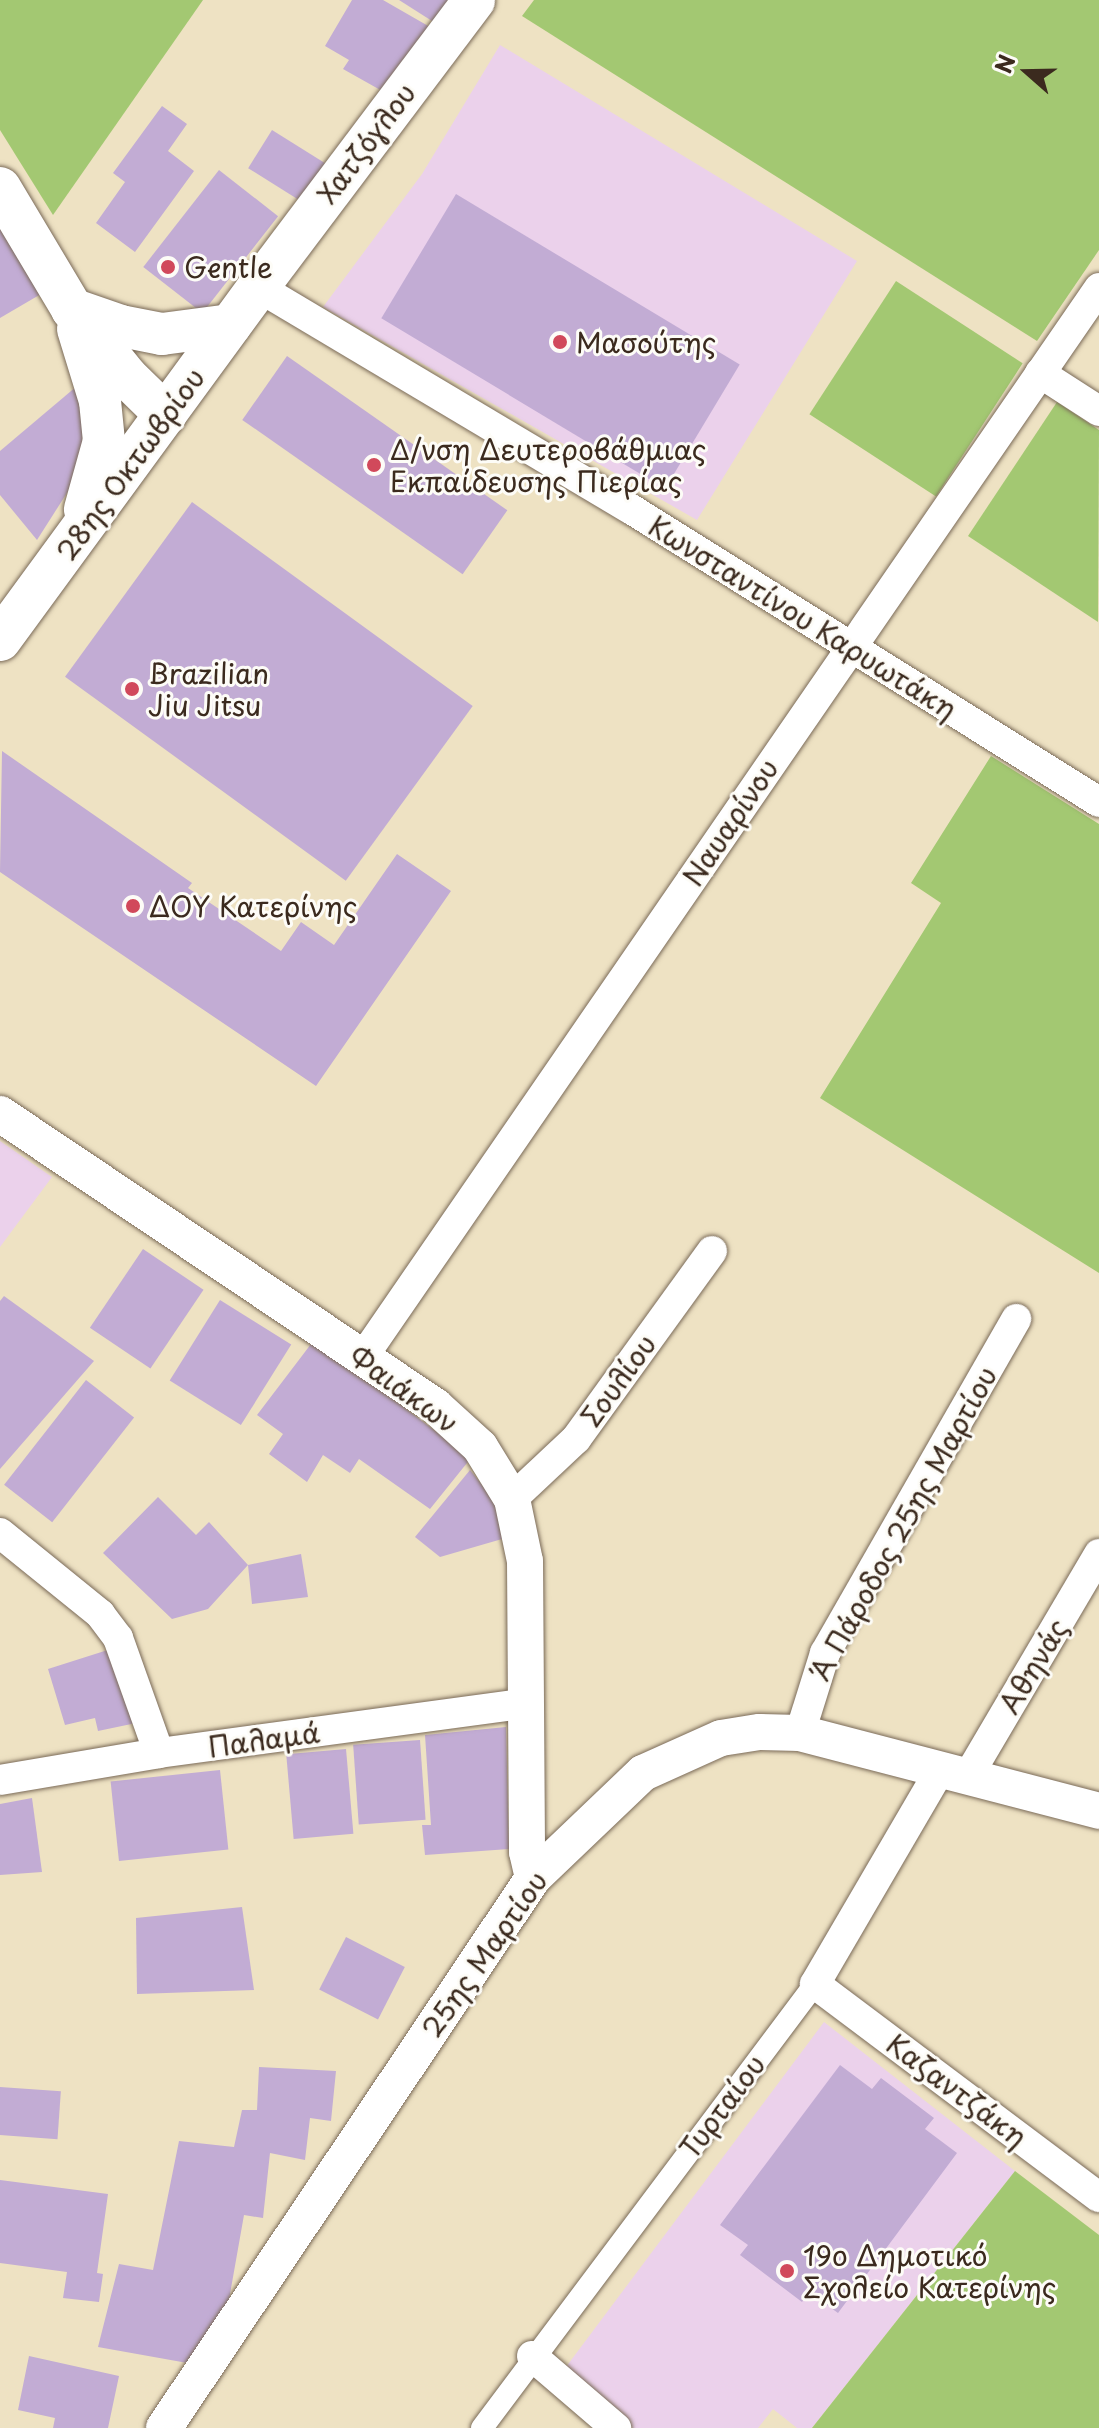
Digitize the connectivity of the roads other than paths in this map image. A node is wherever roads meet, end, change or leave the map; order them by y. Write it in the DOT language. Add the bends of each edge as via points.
graph roads {
  1 [pos="474,0"];
  2 [pos="0,188"];
  3 [pos="258,287"];
  4 [pos="1099,288"];
  5 [pos="72,309"];
  6 [pos="230,325"];
  7 [pos="1040,373"];
  8 [pos="1099,411"];
  9 [pos="166,415"];
  10 [pos="73,542"];
  11 [pos="0,640"];
  12 [pos="851,646"];
  13 [pos="1099,802"];
  14 [pos="0,1114"];
  15 [pos="712,1251"];
  16 [pos="1016,1319"];
  17 [pos="363,1357"];
  18 [pos="512,1499"];
  19 [pos="0,1533"];
  20 [pos="1099,1554"];
  21 [pos="528,1703"];
  22 [pos="800,1733"];
  23 [pos="159,1753"];
  24 [pos="953,1774"];
  25 [pos="0,1780"];
  26 [pos="1099,1811"];
  27 [pos="533,1878"];
  28 [pos="815,1984"];
  29 [pos="1094,2182"];
  30 [pos="532,2356"];
  31 [pos="164,2428"];
  32 [pos="482,2428"];
  33 [pos="616,2428"];
  1 -- 3 [label="main road, Χατζόγλου"];
  2 -- 5 [label="main road"];
  3 -- 6 [label="main road, 28ης Οκτωβρίου"];
  3 -- 12 [label="street, Κωνσταντίνου Καρυωτάκη"];
  4 -- 7 [label="street, Ναυαρίνου"];
  5 -- 6 [label="main road" via="162,334"];
  5 -- 9 [label="main road"];
  5 -- 10 [label="main road" via="100,401 104,441"];
  6 -- 9 [label="main road, 28ης Οκτωβρίου"];
  7 -- 8 [label="street"];
  7 -- 12 [label="street, Ναυαρίνου"];
  9 -- 10 [label="main road, 28ης Οκτωβρίου"];
  10 -- 11 [label="main road, 28ης Οκτωβρίου"];
  12 -- 13 [label="street, Κωνσταντίνου Καρυωτάκη"];
  12 -- 17 [label="street, Ναυαρίνου"];
  14 -- 17 [label="street, Φαιάκων"];
  15 -- 18 [label="street, Σουλίου" via="576,1439"];
  16 -- 22 [label="street, Α΄ Πάροδος 25ης Μαρτίου" via="825,1653"];
  17 -- 18 [label="street, Φαιάκων" via="435,1406 480,1447"];
  18 -- 21 [label="street, Φαιάκων" via="525,1561"];
  19 -- 23 [label="street" via="100,1614 118,1638"];
  20 -- 24 [label="street, Αθηνάς"];
  21 -- 23 [label="street, Παλαμά"];
  21 -- 27 [label="street, Φαιάκων" via="527,1852"];
  22 -- 24 [label="street, 25ης Μαρτίου"];
  22 -- 27 [label="street, 25ης Μαρτίου" via="721,1738 643,1773"];
  23 -- 25 [label="street, Παλαμά"];
  24 -- 26 [label="street, 25ης Μαρτίου"];
  24 -- 28 [label="street, Τυρταίου"];
  27 -- 31 [label="street, 25ης Μαρτίου"];
  28 -- 29 [label="street, Καζαντζάκη"];
  28 -- 30 [label="street, Τυρταίου"];
  30 -- 32 [label="street, Τυρταίου"];
  30 -- 33 [label="street"];
}
